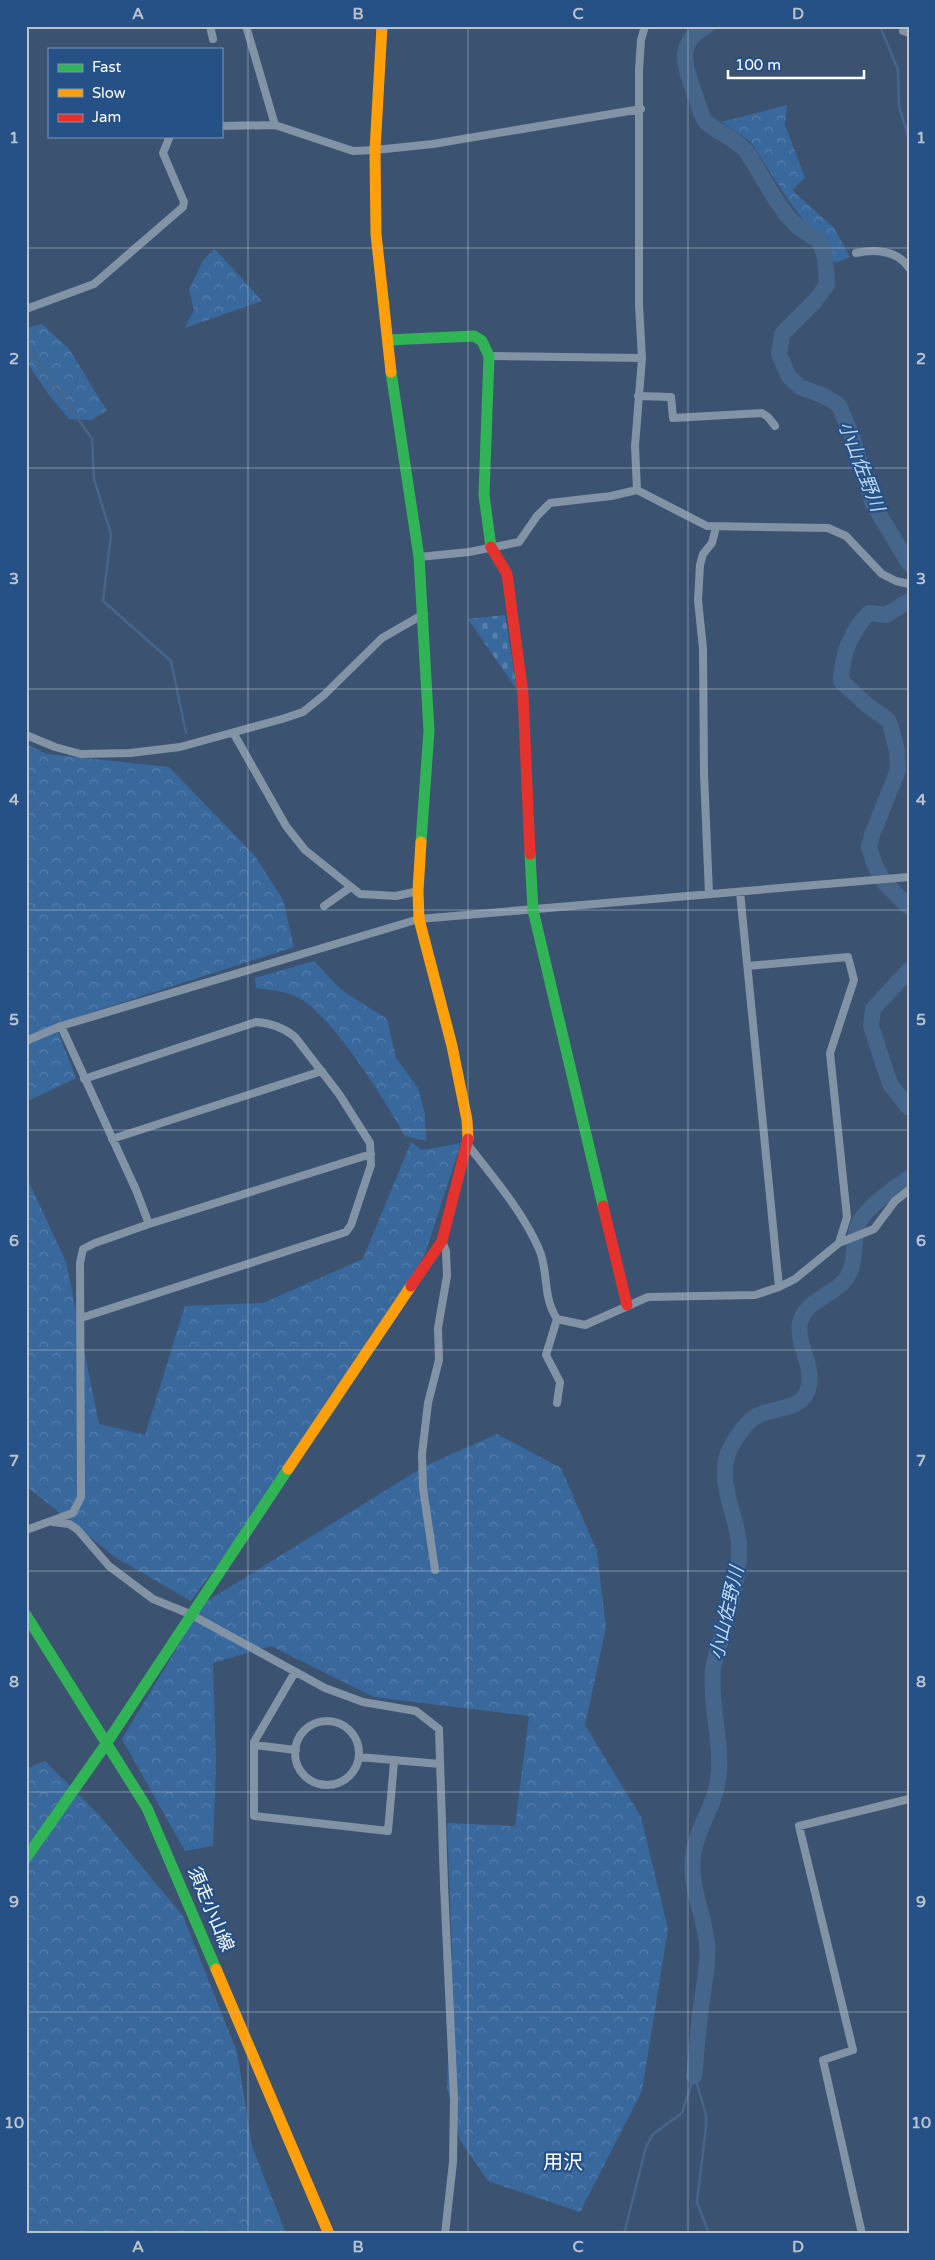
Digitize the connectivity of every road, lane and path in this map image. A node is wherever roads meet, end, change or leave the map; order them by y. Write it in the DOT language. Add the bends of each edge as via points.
graph roads {
  1 [pos="210,26"];
  2 [pos="246,26"];
  3 [pos="382,26"];
  4 [pos="645,26"];
  5 [pos="214,39"];
  6 [pos="641,109"];
  7 [pos="275,125"];
  8 [pos="222,126"];
  9 [pos="169,138"];
  10 [pos="375,150"];
  11 [pos="856,253"];
  12 [pos="909,268"];
  13 [pos="26,309"];
  14 [pos="388,340"];
  15 [pos="489,356"];
  16 [pos="642,358"];
  17 [pos="638,396"];
  18 [pos="775,426"];
  19 [pos="637,490"];
  20 [pos="716,527"];
  21 [pos="491,548"];
  22 [pos="419,557"];
  23 [pos="907,584"];
  24 [pos="424,614"];
  25 [pos="234,734"];
  26 [pos="26,735"];
  27 [pos="909,877"];
  28 [pos="351,886"];
  29 [pos="418,891"];
  30 [pos="740,892"];
  31 [pos="708,894"];
  32 [pos="324,906"];
  33 [pos="533,910"];
  34 [pos="420,919"];
  35 [pos="748,966"];
  36 [pos="61,1026"];
  37 [pos="26,1041"];
  38 [pos="322,1071"];
  39 [pos="84,1079"];
  40 [pos="112,1139"];
  41 [pos="468,1145"];
  42 [pos="371,1154"];
  43 [pos="909,1190"];
  44 [pos="149,1224"];
  45 [pos="442,1241"];
  46 [pos="842,1243"];
  47 [pos="779,1286"];
  48 [pos="627,1305"];
  49 [pos="81,1318"];
  50 [pos="557,1320"];
  51 [pos="557,1403"];
  52 [pos="53,1522"];
  53 [pos="26,1530"];
  54 [pos="435,1570"];
  55 [pos="190,1614"];
  56 [pos="26,1615"];
  57 [pos="296,1672"];
  58 [pos="106,1744"];
  59 [pos="254,1745"];
  60 [pos="296,1750"];
  61 [pos="359,1758"];
  62 [pos="394,1762"];
  63 [pos="440,1764"];
  64 [pos="909,1799"];
  65 [pos="26,1858"];
  66 [pos="329,2234"];
  67 [pos="445,2234"];
  68 [pos="862,2234"];
  1 -- 5 [label="street"];
  2 -- 7 [label="street"];
  3 -- 10 [label="street"];
  4 -- 6 [label="street" via="639,70"];
  6 -- 10 [label="street" via="433,144"];
  6 -- 16 [label="street" via="639,305"];
  7 -- 8 [label="street"];
  7 -- 10 [label="street" via="353,151"];
  9 -- 13 [label="street" via="163,153 184,202 183,207 94,284"];
  10 -- 14 [label="street" via="376,234"];
  11 -- 12 [label="street" via="874,249 894,256"];
  14 -- 15 [label="street" via="474,336 482,341"];
  14 -- 22 [label="street"];
  15 -- 16 [label="street"];
  15 -- 21 [label="street" via="484,495"];
  16 -- 17 [label="street"];
  17 -- 18 [label="street" via="671,397 673,418 762,413"];
  17 -- 19 [label="street"];
  19 -- 20 [label="street" via="707,526"];
  19 -- 21 [label="street" via="550,502 519,542"];
  20 -- 23 [label="street" via="828,528 846,536 882,574"];
  20 -- 31 [label="street" via="712,543 703,554 700,565 698,600 704,650"];
  21 -- 22 [label="street"];
  21 -- 33 [label="street" via="507,574 523,694"];
  22 -- 24 [label="street"];
  24 -- 25 [label="street" via="382,638 302,712"];
  24 -- 29 [label="street" via="430,731"];
  25 -- 26 [label="street" via="161,751 89,754 55,747"];
  25 -- 28 [label="street" via="296,841"];
  27 -- 30 [label="street"];
  28 -- 29 [label="street" via="360,894 379,897"];
  28 -- 32 [label="street"];
  29 -- 34 [label="street"];
  30 -- 31 [label="street"];
  30 -- 35 [label="street"];
  31 -- 33 [label="street"];
  33 -- 34 [label="street"];
  33 -- 48 [label="street"];
  34 -- 36 [label="street"];
  34 -- 41 [label="street" via="465,1106"];
  35 -- 46 [label="street" via="848,957 854,980 830,1053 847,1217"];
  35 -- 47 [label="street"];
  36 -- 37 [label="street"];
  36 -- 39 [label="street"];
  38 -- 39 [label="street" via="287,1030 256,1022"];
  38 -- 40 [label="street"];
  38 -- 42 [label="street" via="357,1120 370,1143"];
  39 -- 40 [label="street"];
  40 -- 44 [label="street"];
  41 -- 45 [label="street"];
  41 -- 50 [label="street" via="530,1230 541,1252 545,1288"];
  42 -- 44 [label="street"];
  42 -- 49 [label="street" via="368,1175 351,1226 346,1232"];
  43 -- 46 [label="street" via="895,1201 874,1229"];
  44 -- 49 [label="street" via="83,1249 80,1263"];
  45 -- 54 [label="street" via="446,1251 447,1276 438,1328 439,1360 428,1402 422,1454 423,1488"];
  45 -- 55 [label="street"];
  46 -- 47 [label="street" via="795,1279"];
  47 -- 48 [label="street" via="755,1295 648,1297"];
  48 -- 50 [label="street" via="585,1325"];
  49 -- 52 [label="street" via="81,1497 73,1513"];
  50 -- 51 [label="street" via="546,1355 560,1382"];
  52 -- 53 [label="street"];
  52 -- 55 [label="street" via="69,1524 77,1529 109,1566 153,1599"];
  55 -- 57 [label="street"];
  55 -- 58 [label="street"];
  56 -- 58 [label="street, 須走小山線"];
  57 -- 59 [label="street"];
  57 -- 63 [label="street" via="325,1688 363,1702 416,1711 439,1729"];
  58 -- 65 [label="street"];
  58 -- 66 [label="street, 須走小山線" via="158,1831"];
  59 -- 60 [label="street"];
  59 -- 62 [label="street" via="254,1816 388,1831"];
  60 -- 61 [label="street" via="299,1766 309,1779 318,1784 340,1782 356,1768"];
  60 -- 61 [label="street" via="298,1740 311,1725 331,1721 341,1724 352,1734 359,1747"];
  61 -- 62 [label="street"];
  62 -- 63 [label="street"];
  63 -- 67 [label="street" via="454,2099 453,2162"];
  64 -- 68 [label="street" via="799,1826 853,2050 823,2060"];
}
